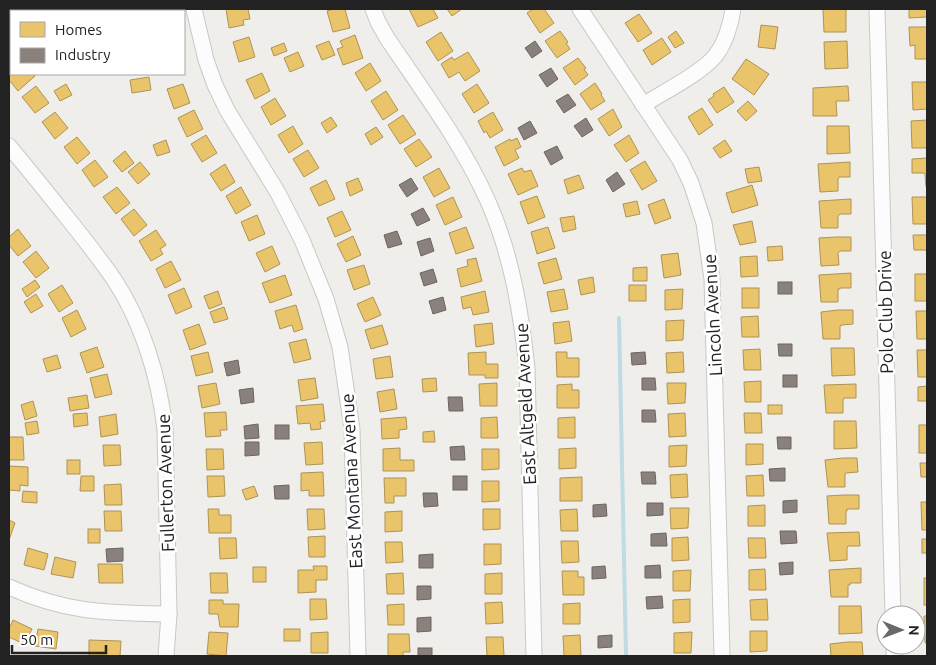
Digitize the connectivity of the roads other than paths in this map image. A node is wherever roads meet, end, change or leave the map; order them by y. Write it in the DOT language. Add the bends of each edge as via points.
graph roads {
  1 [pos="194,9"];
  2 [pos="374,9"];
  3 [pos="580,9"];
  4 [pos="733,9"];
  5 [pos="877,9"];
  6 [pos="644,105"];
  7 [pos="9,146"];
  8 [pos="9,587"];
  9 [pos="893,605"];
  10 [pos="168,614"];
  11 [pos="166,656"];
  12 [pos="358,656"];
  13 [pos="534,656"];
  14 [pos="722,656"];
  1 -- 12 [label="street, East Montana Avenue" via="215,86 302,240 326,299 340,347 352,437"];
  2 -- 13 [label="street, East Altgeld Avenue" via="387,38 469,162 496,220 512,275 527,368"];
  3 -- 6 [label="street, Lincoln Avenue"];
  4 -- 6 [label="street" via="732,20 715,57"];
  5 -- 9 [label="street, Polo Club Drive"];
  6 -- 14 [label="street, Lincoln Avenue" via="690,183 708,243 712,279"];
  7 -- 10 [label="street, Fullerton Avenue" via="115,281 143,340 156,382 164,429"];
  8 -- 10 [label="street" via="77,610"];
  10 -- 11 [label="street, Fullerton Avenue"];
}
